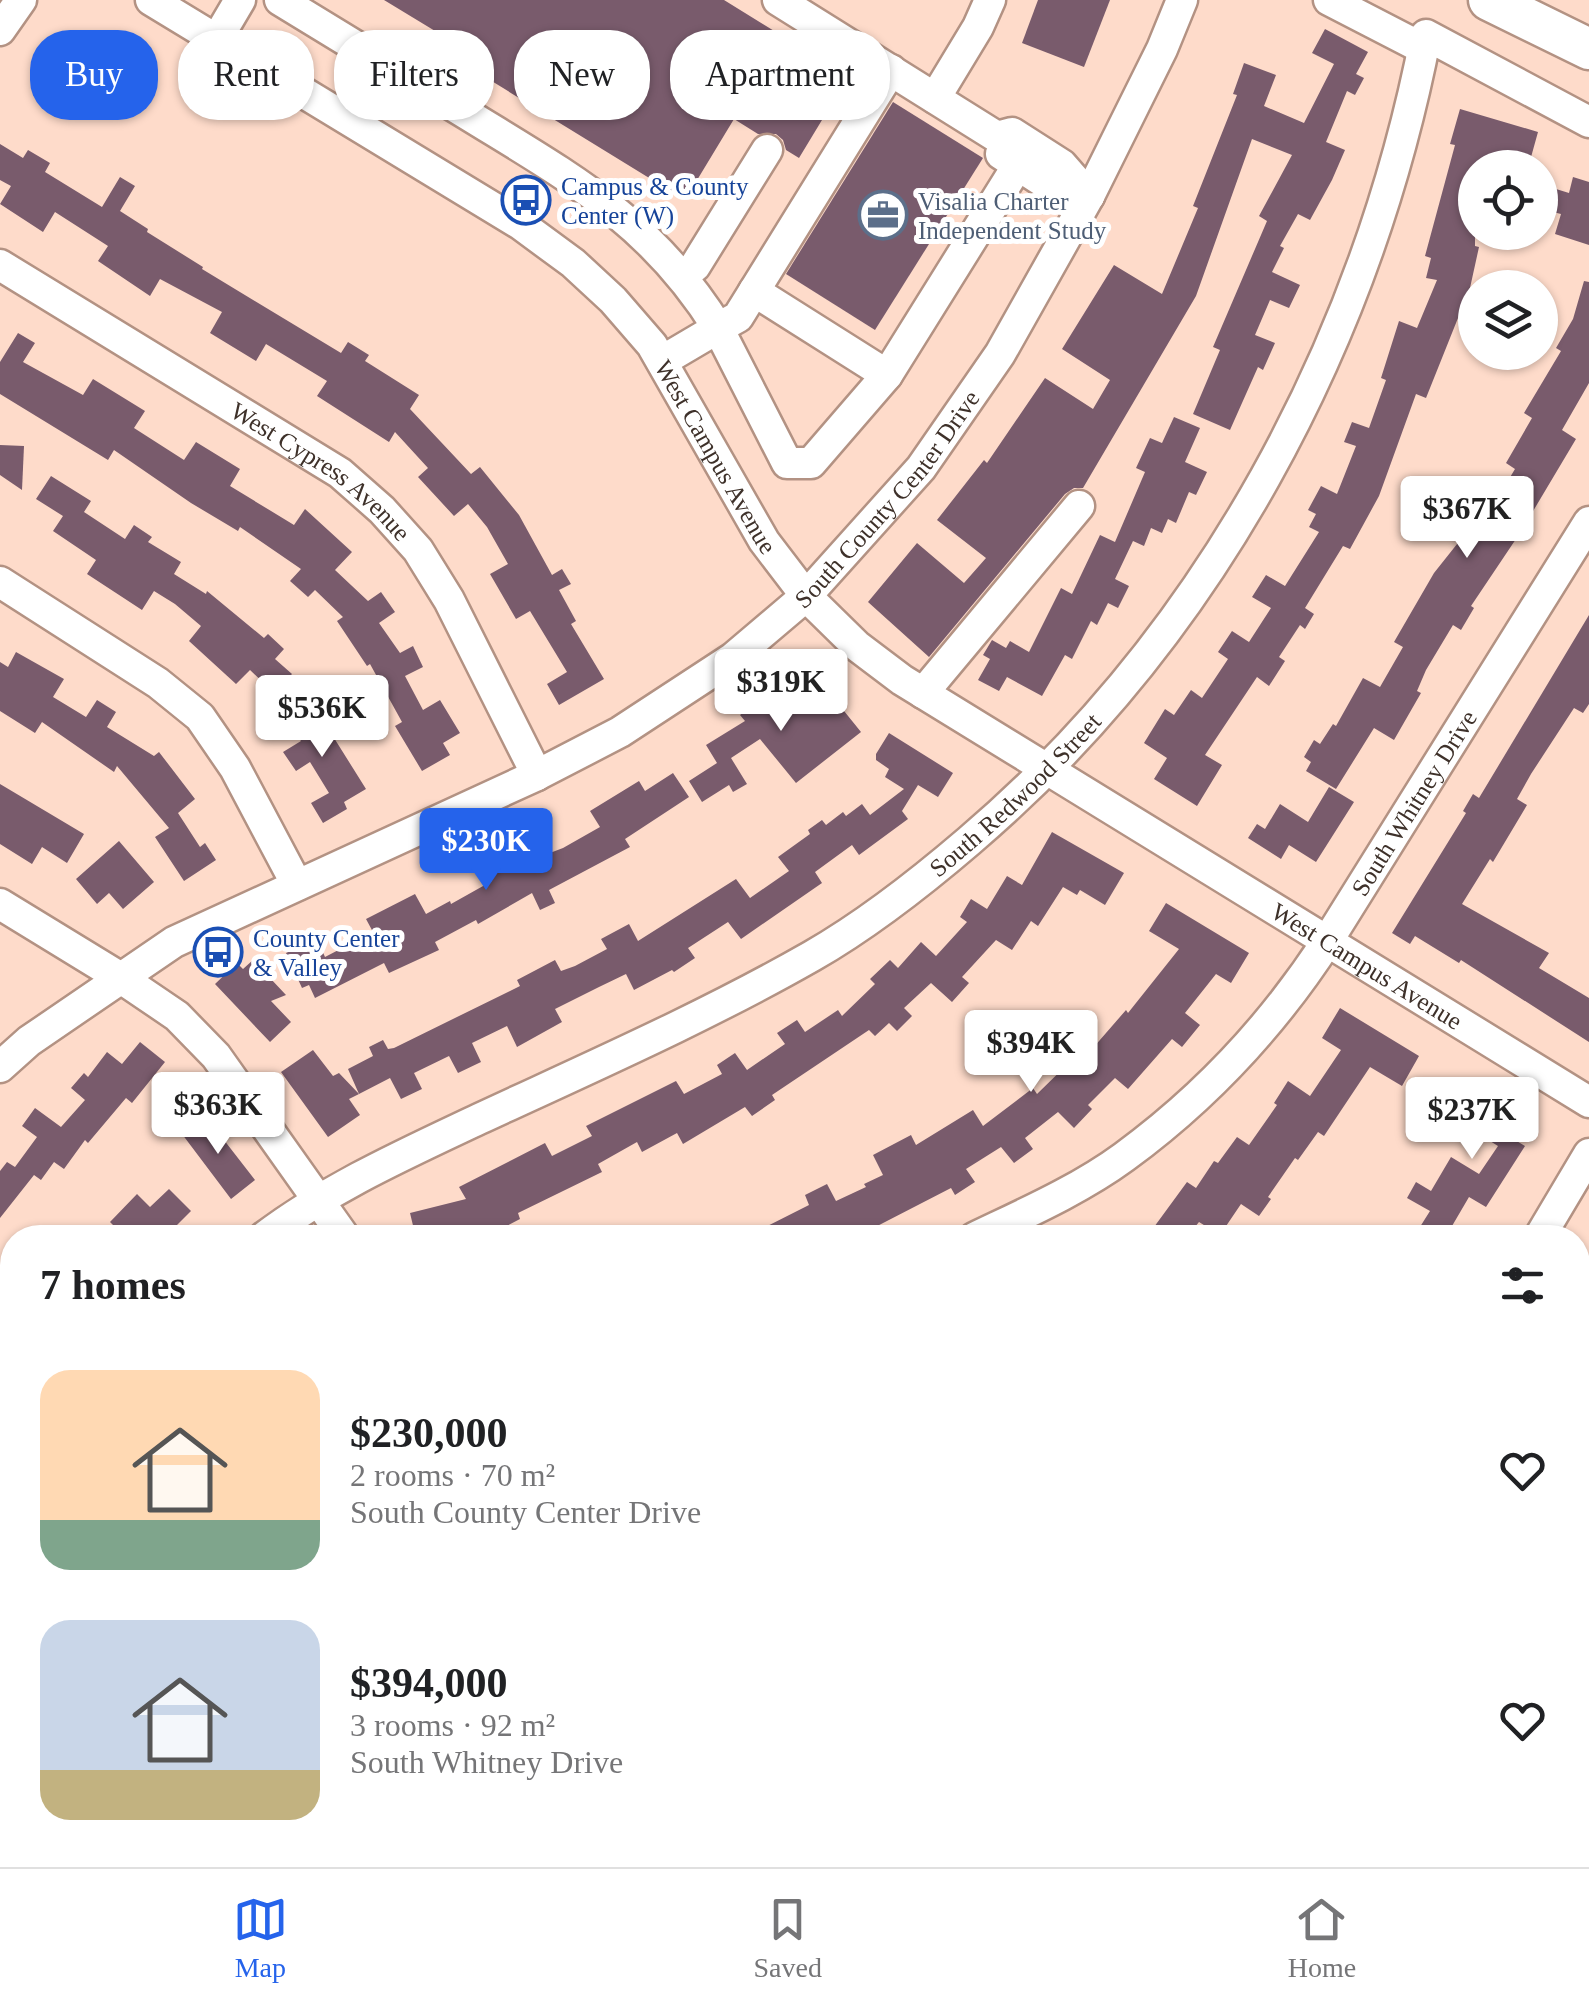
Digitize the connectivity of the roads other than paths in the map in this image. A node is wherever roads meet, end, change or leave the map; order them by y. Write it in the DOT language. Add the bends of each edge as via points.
graph roads {
  1 [pos="20,0"];
  2 [pos="152,0"];
  3 [pos="240,0"];
  4 [pos="280,0"];
  5 [pos="778,0"];
  6 [pos="990,0"];
  7 [pos="1182,0"];
  8 [pos="1329,0"];
  9 [pos="1489,0"];
  10 [pos="0,30"];
  11 [pos="201,30"];
  12 [pos="222,30"];
  13 [pos="826,30"];
  14 [pos="1425,42"];
  15 [pos="1589,50"];
  16 [pos="890,70"];
  17 [pos="936,98"];
  18 [pos="314,99"];
  19 [pos="859,120"];
  20 [pos="1589,122"];
  21 [pos="997,137"];
  22 [pos="767,150"];
  23 [pos="1018,164"];
  24 [pos="1090,196"];
  25 [pos="0,265"];
  26 [pos="683,276"];
  27 [pos="754,291"];
  28 [pos="718,328"];
  29 [pos="662,362"];
  30 [pos="887,374"];
  31 [pos="1079,506"];
  32 [pos="1589,522"];
  33 [pos="0,582"];
  34 [pos="806,596"];
  35 [pos="923,693"];
  36 [pos="1050,768"];
  37 [pos="537,775"];
  38 [pos="298,884"];
  39 [pos="0,904"];
  40 [pos="1328,940"];
  41 [pos="121,978"];
  42 [pos="0,1067"];
  43 [pos="1589,1102"];
  44 [pos="1589,1154"];
  45 [pos="320,1202"];
  46 [pos="284,1225"];
  47 [pos="336,1225"];
  48 [pos="1027,1225"];
  49 [pos="1546,1225"];
  1 -- 10 [label="street"];
  2 -- 11 [label="street, West Campus Avenue"];
  3 -- 12 [label="street"];
  4 -- 26 [label="street" via="583,185 649,238"];
  5 -- 13 [label="street"];
  6 -- 17 [label="street"];
  7 -- 24 [label="street, South County Center Drive"];
  8 -- 14 [label="street"];
  9 -- 15 [label="main road"];
  14 -- 20 [label="street"];
  14 -- 36 [label="street, South Redwood Street" via="1394,169 1351,297 1290,434 1223,551 1158,643"];
  16 -- 17 [label="street"];
  17 -- 21 [label="street"];
  18 -- 29 [label="street, West Campus Avenue" via="573,263 614,300"];
  19 -- 27 [label="street"];
  21 -- 23 [label="street" via="999,153"];
  21 -- 24 [label="street" via="1012,133 1062,164"];
  22 -- 26 [label="street" via="696,266"];
  23 -- 24 [label="street" via="1050,186"];
  23 -- 30 [label="street"];
  24 -- 34 [label="street, South County Center Drive" via="1000,354 922,468"];
  25 -- 37 [label="street, West Cypress Avenue" via="340,473 382,510 449,600"];
  26 -- 28 [label="street"];
  27 -- 28 [label="street" via="738,317"];
  27 -- 30 [label="street"];
  28 -- 29 [label="street"];
  28 -- 30 [label="street" via="788,463 811,463"];
  29 -- 34 [label="street, West Campus Avenue" via="764,540"];
  31 -- 35 [label="street"];
  32 -- 40 [label="street, South Whitney Drive"];
  33 -- 38 [label="street" via="200,716"];
  34 -- 35 [label="street, West Campus Avenue" via="857,646"];
  34 -- 37 [label="street, South County Center Drive" via="620,732"];
  35 -- 36 [label="street, West Campus Avenue"];
  36 -- 40 [label="street, West Campus Avenue"];
  36 -- 45 [label="street, South Redwood Street" via="916,886 815,954 370,1171"];
  37 -- 38 [label="street, South County Center Drive"];
  38 -- 41 [label="street, South County Center Drive" via="174,942"];
  39 -- 41 [label="street"];
  40 -- 43 [label="street, West Campus Avenue"];
  40 -- 48 [label="street, South Whitney Drive" via="1257,1038 1186,1109"];
  41 -- 42 [label="street, South County Center Drive"];
  41 -- 45 [label="street" via="177,1016 216,1056"];
  44 -- 49 [label="street"];
  45 -- 46 [label="street, South Redwood Street"];
  45 -- 47 [label="street"];
}
